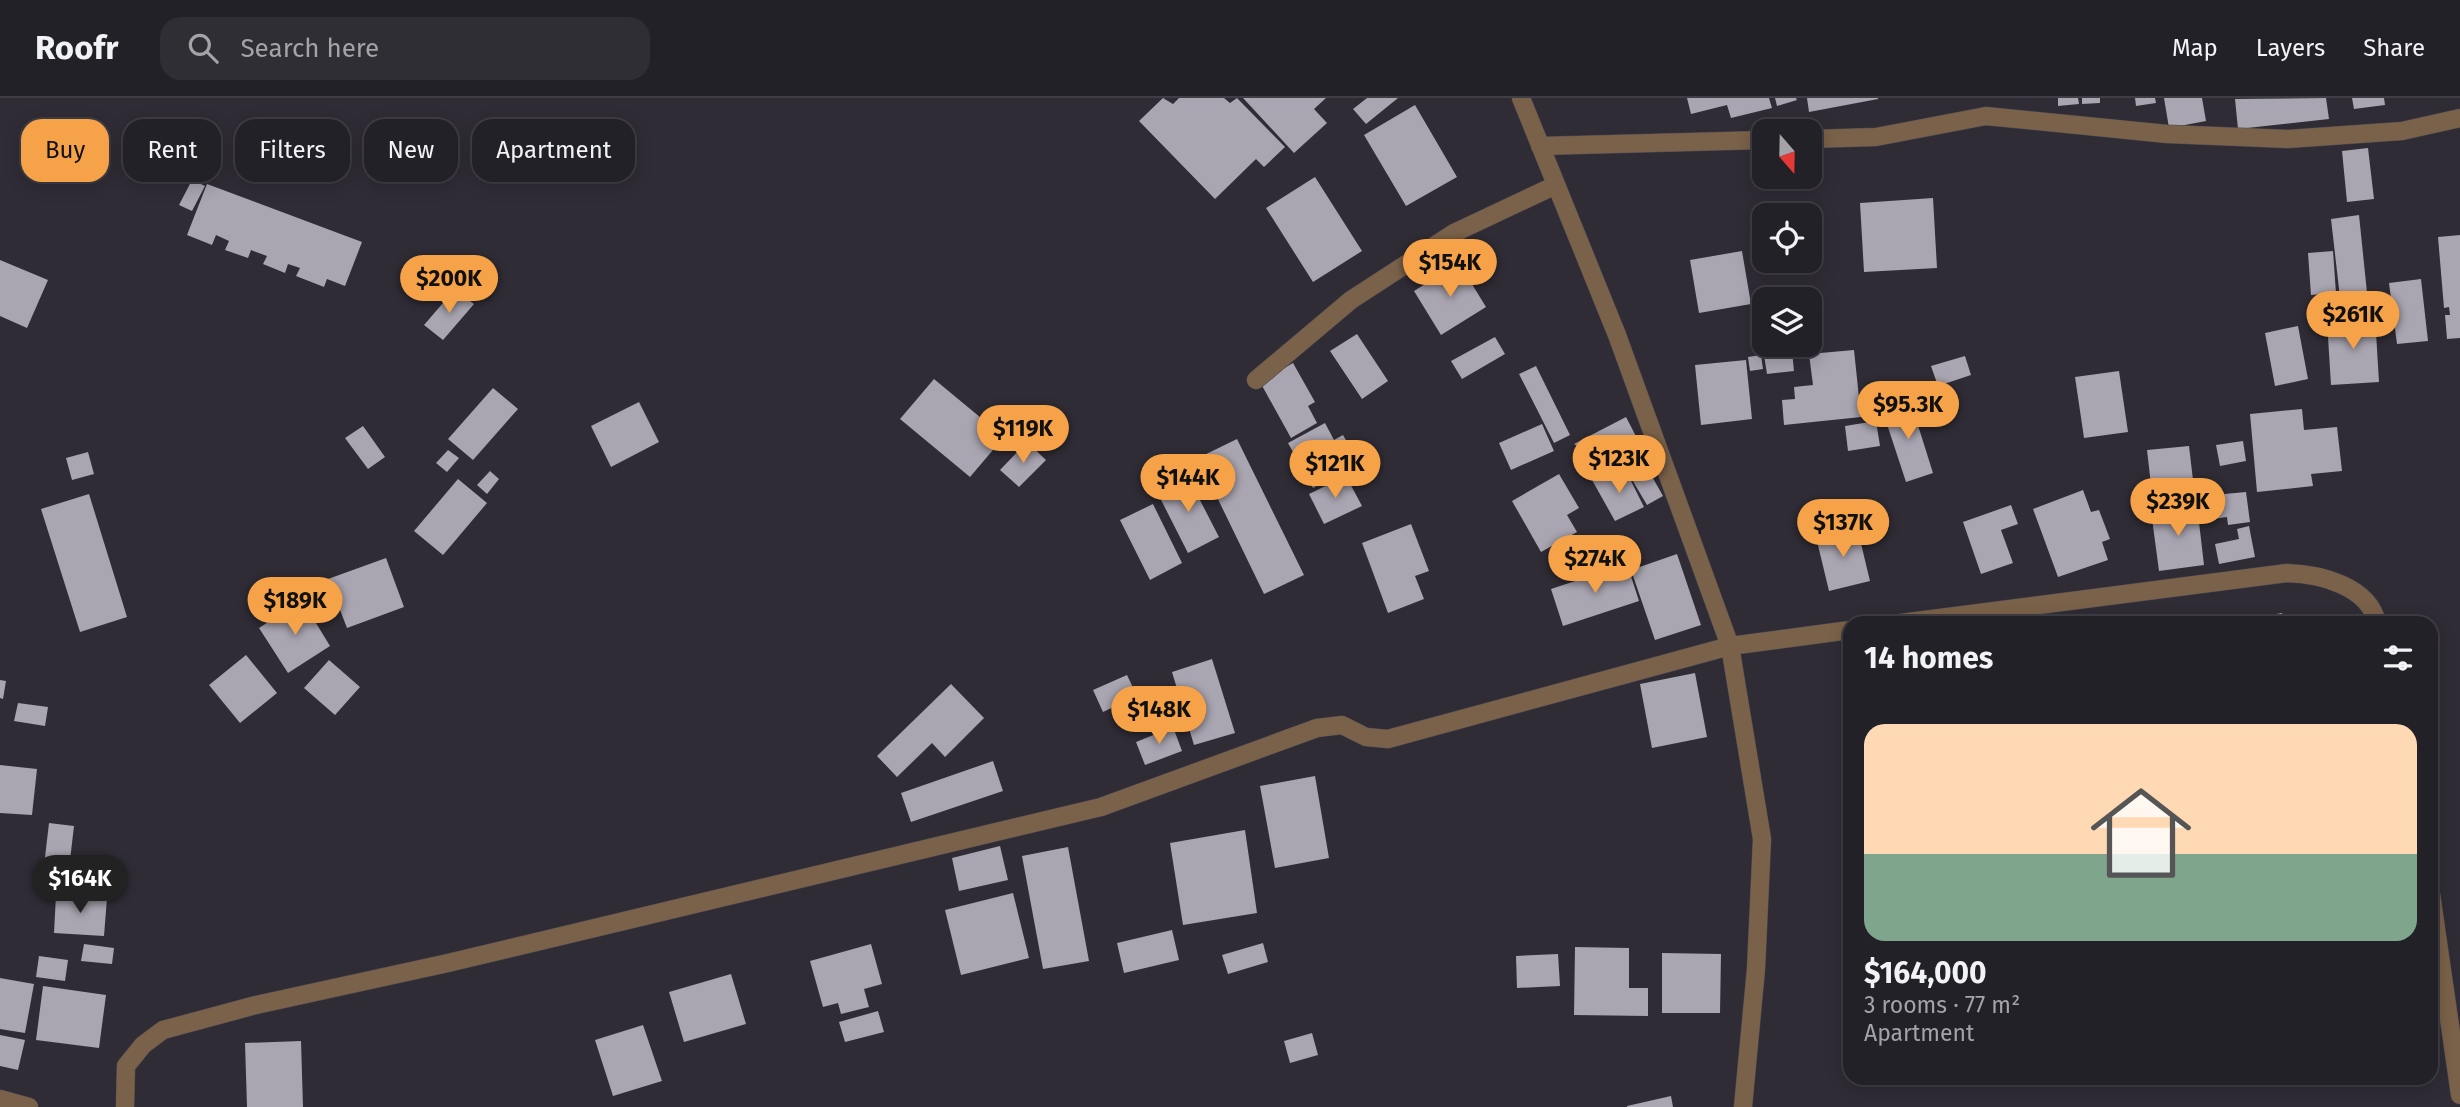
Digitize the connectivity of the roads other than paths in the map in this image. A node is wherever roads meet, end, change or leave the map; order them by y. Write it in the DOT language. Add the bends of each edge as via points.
graph roads {
  1 [pos="1521,98"];
  2 [pos="2460,118"];
  3 [pos="1822,139"];
  4 [pos="1752,140"];
  5 [pos="1540,146"];
  6 [pos="1556,185"];
  7 [pos="1256,380"];
  8 [pos="1955,616"];
  9 [pos="2374,616"];
  10 [pos="1843,631"];
  11 [pos="1730,646"];
  12 [pos="2438,943"];
  13 [pos="2460,1095"];
  14 [pos="0,1099"];
  15 [pos="29,1107"];
  16 [pos="125,1107"];
  17 [pos="1743,1107"];
  1 -- 5 [label="street"];
  2 -- 3 [label="street" via="2402,131 2288,139 2167,134 1986,116 1888,136"];
  4 -- 5 [label="street"];
  5 -- 6 [label="street"];
  6 -- 7 [label="street" via="1454,233 1351,300"];
  6 -- 11 [label="street" via="1617,335"];
  8 -- 9 [label="street" via="2287,573 2310,574 2351,590 2365,599"];
  10 -- 11 [label="street"];
  11 -- 16 [label="street" via="1388,739 1366,737 1342,725 1317,727 1101,807 163,1030 126,1066"];
  11 -- 17 [label="street" via="1762,839"];
  12 -- 13 [label="street"];
  14 -- 15 [label="street"];
}
